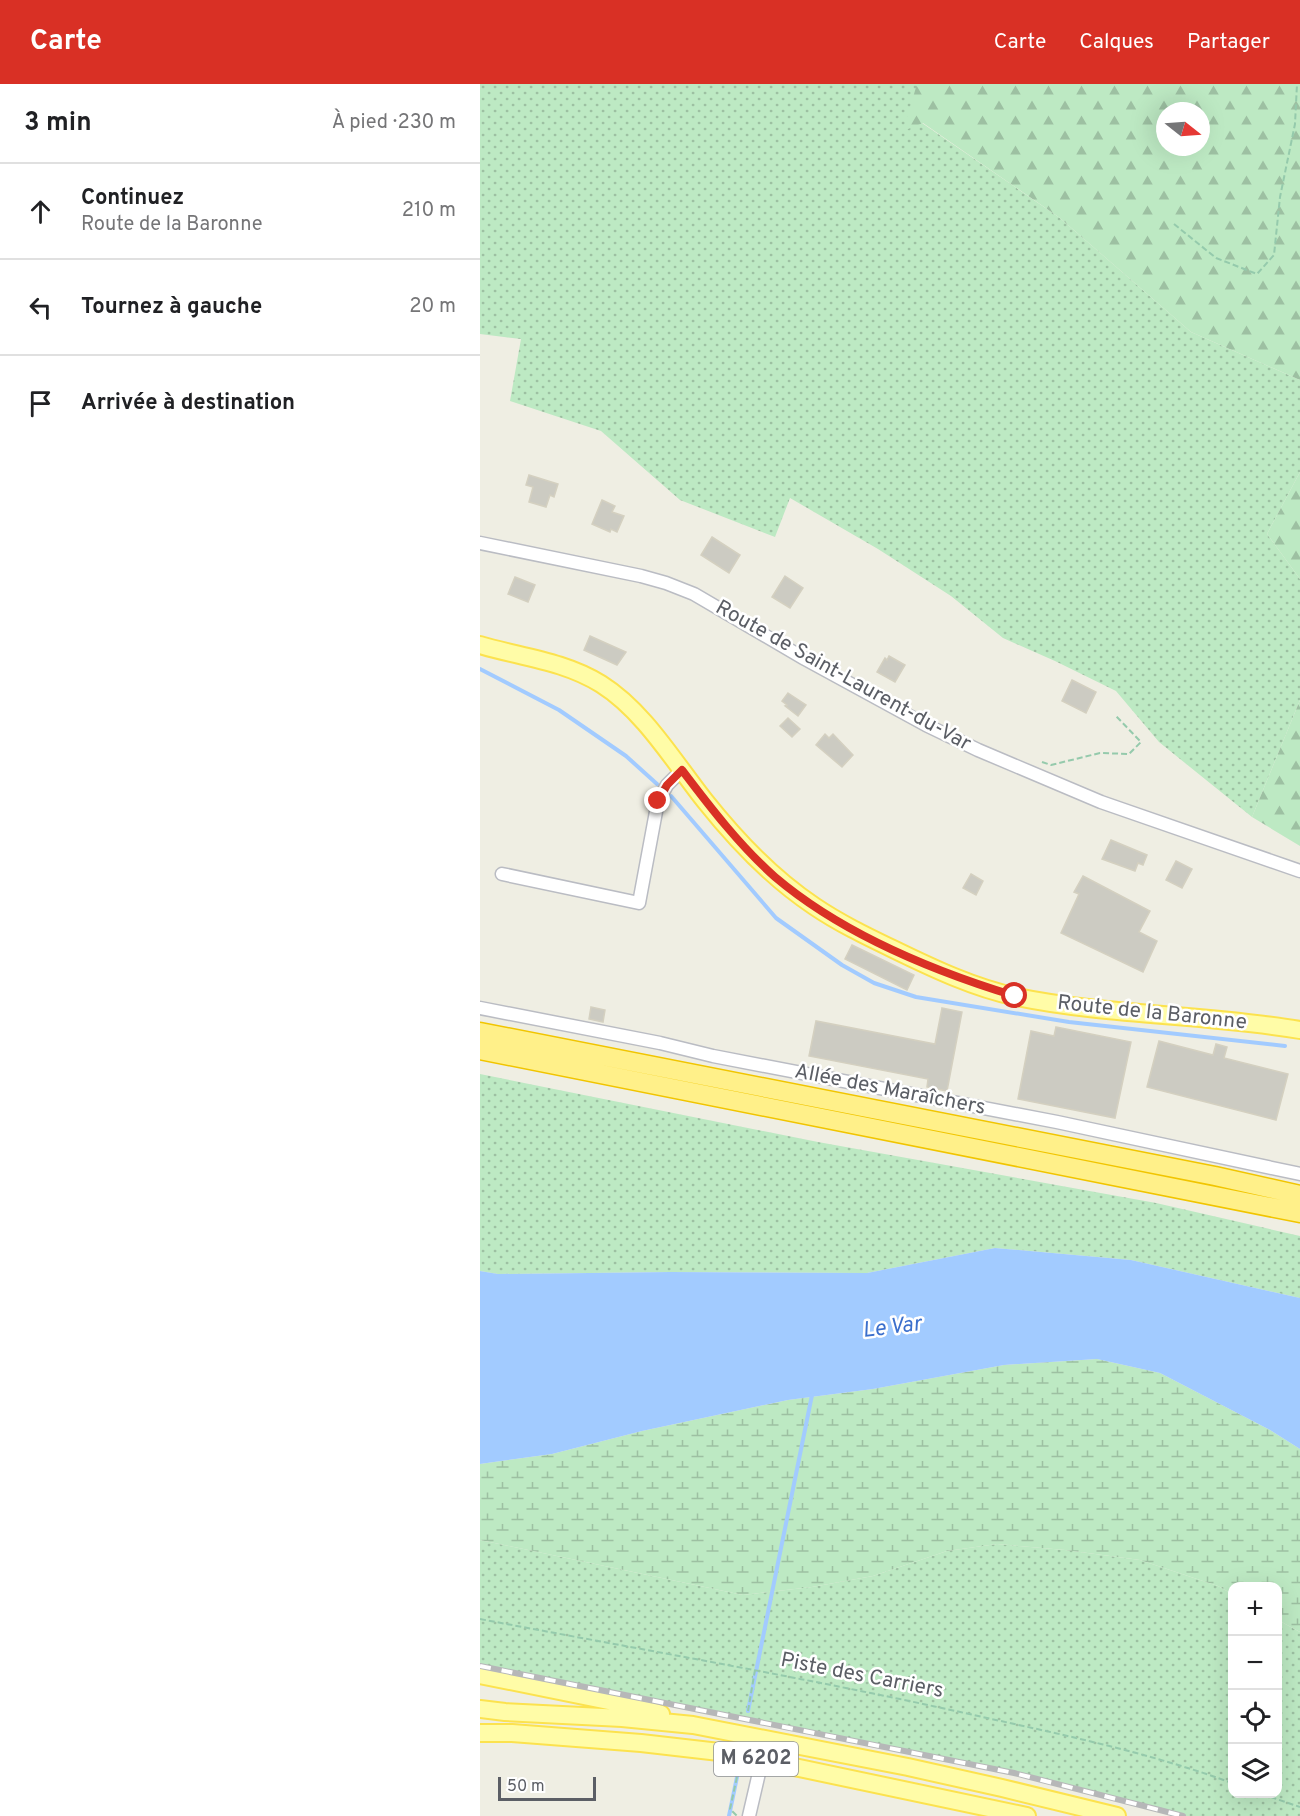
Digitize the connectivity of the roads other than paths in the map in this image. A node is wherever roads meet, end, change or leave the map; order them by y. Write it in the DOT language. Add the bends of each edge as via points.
graph roads {
  1 [pos="480,543"];
  2 [pos="480,645"];
  3 [pos="682,770"];
  4 [pos="1300,871"];
  5 [pos="502,874"];
  6 [pos="480,1008"];
  7 [pos="1300,1030"];
  8 [pos="480,1032"];
  9 [pos="480,1050"];
  10 [pos="1300,1174"];
  11 [pos="1300,1195"];
  12 [pos="1300,1213"];
  13 [pos="480,1675"];
  14 [pos="480,1709"];
  15 [pos="693,1725"];
  16 [pos="480,1733"];
  17 [pos="762,1760"];
  18 [pos="749,1816"];
  19 [pos="1028,1816"];
  20 [pos="1117,1816"];
  1 -- 4 [label="street, Route de Saint-Laurent-du-Var" via="641,576 694,594 805,659 978,750 1101,802"];
  2 -- 3 [label="main road, Route de la Baronne" via="576,670 603,685 651,730"];
  3 -- 5 [label="street" via="658,801 639,903"];
  3 -- 7 [label="main road, Route de la Baronne" via="750,852 794,892 849,928 949,975 1015,996 1050,1002"];
  6 -- 10 [label="street, Allée des Maraîchers"];
  8 -- 11 [label="highway"];
  9 -- 12 [label="highway"];
  13 -- 15 [label="main road" via="638,1707"];
  14 -- 15 [label="main road, M 6202"];
  15 -- 20 [label="main road, M 6202" via="960,1779"];
  16 -- 17 [label="main road, M 6202" via="641,1743"];
  17 -- 18 [label="street"];
  17 -- 19 [label="main road, M 6202"];
}
